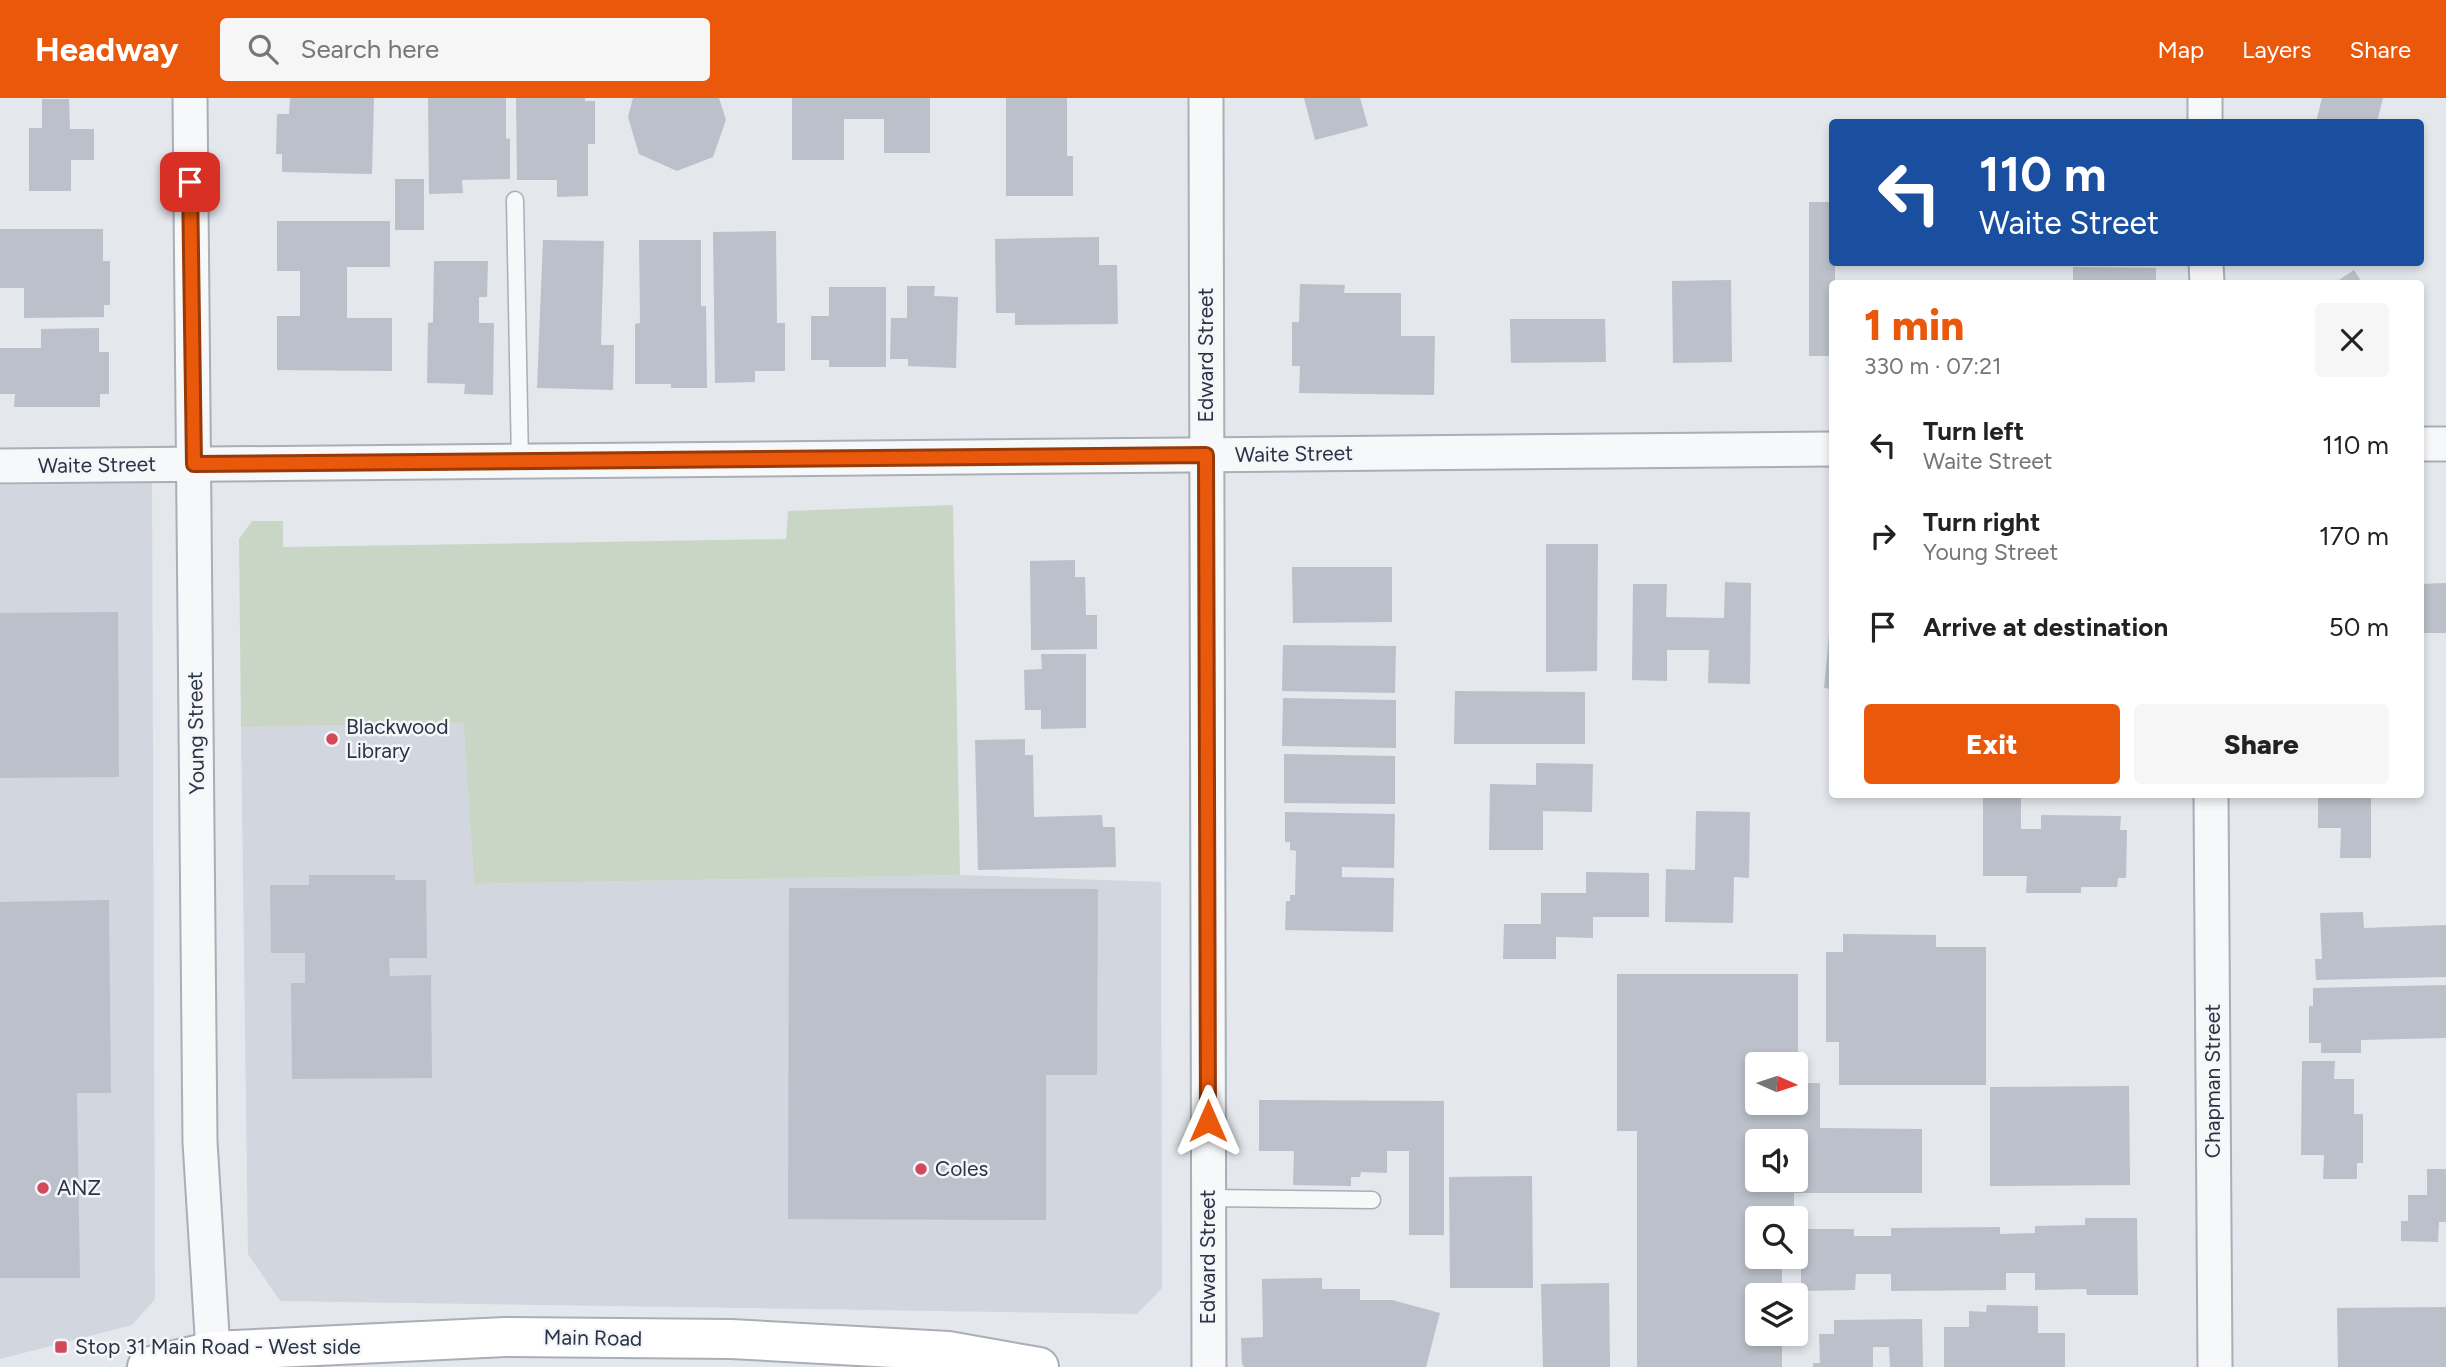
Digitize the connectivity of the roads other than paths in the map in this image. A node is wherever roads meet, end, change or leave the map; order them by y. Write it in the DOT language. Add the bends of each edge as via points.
graph roads {
  1 [pos="190,98"];
  2 [pos="1206,98"];
  3 [pos="2205,98"];
  4 [pos="2205,119"];
  5 [pos="515,200"];
  6 [pos="2424,444"];
  7 [pos="2446,444"];
  8 [pos="1829,449"];
  9 [pos="1206,455"];
  10 [pos="520,462"];
  11 [pos="194,464"];
  12 [pos="0,466"];
  13 [pos="2211,798"];
  14 [pos="1208,1198"];
  15 [pos="1372,1200"];
  16 [pos="214,1359"];
  17 [pos="147,1367"];
  18 [pos="1039,1367"];
  19 [pos="1209,1367"];
  20 [pos="2215,1367"];
  1 -- 11 [label="street, Young Street"];
  2 -- 9 [label="street, Edward Street"];
  3 -- 4 [label="street"];
  5 -- 10 [label="lane"];
  6 -- 7 [label="street"];
  8 -- 9 [label="street, Waite Street"];
  9 -- 10 [label="street, Waite Street"];
  9 -- 14 [label="street, Edward Street"];
  10 -- 11 [label="street, Waite Street"];
  11 -- 12 [label="street, Waite Street"];
  11 -- 16 [label="street, Young Street" via="200,1142"];
  13 -- 20 [label="street, Chapman Street"];
  14 -- 15 [label="lane"];
  14 -- 19 [label="street, Edward Street"];
  16 -- 17 [label="main road, Main Road"];
  16 -- 18 [label="main road, Main Road" via="505,1337 731,1339 948,1351"];
}
